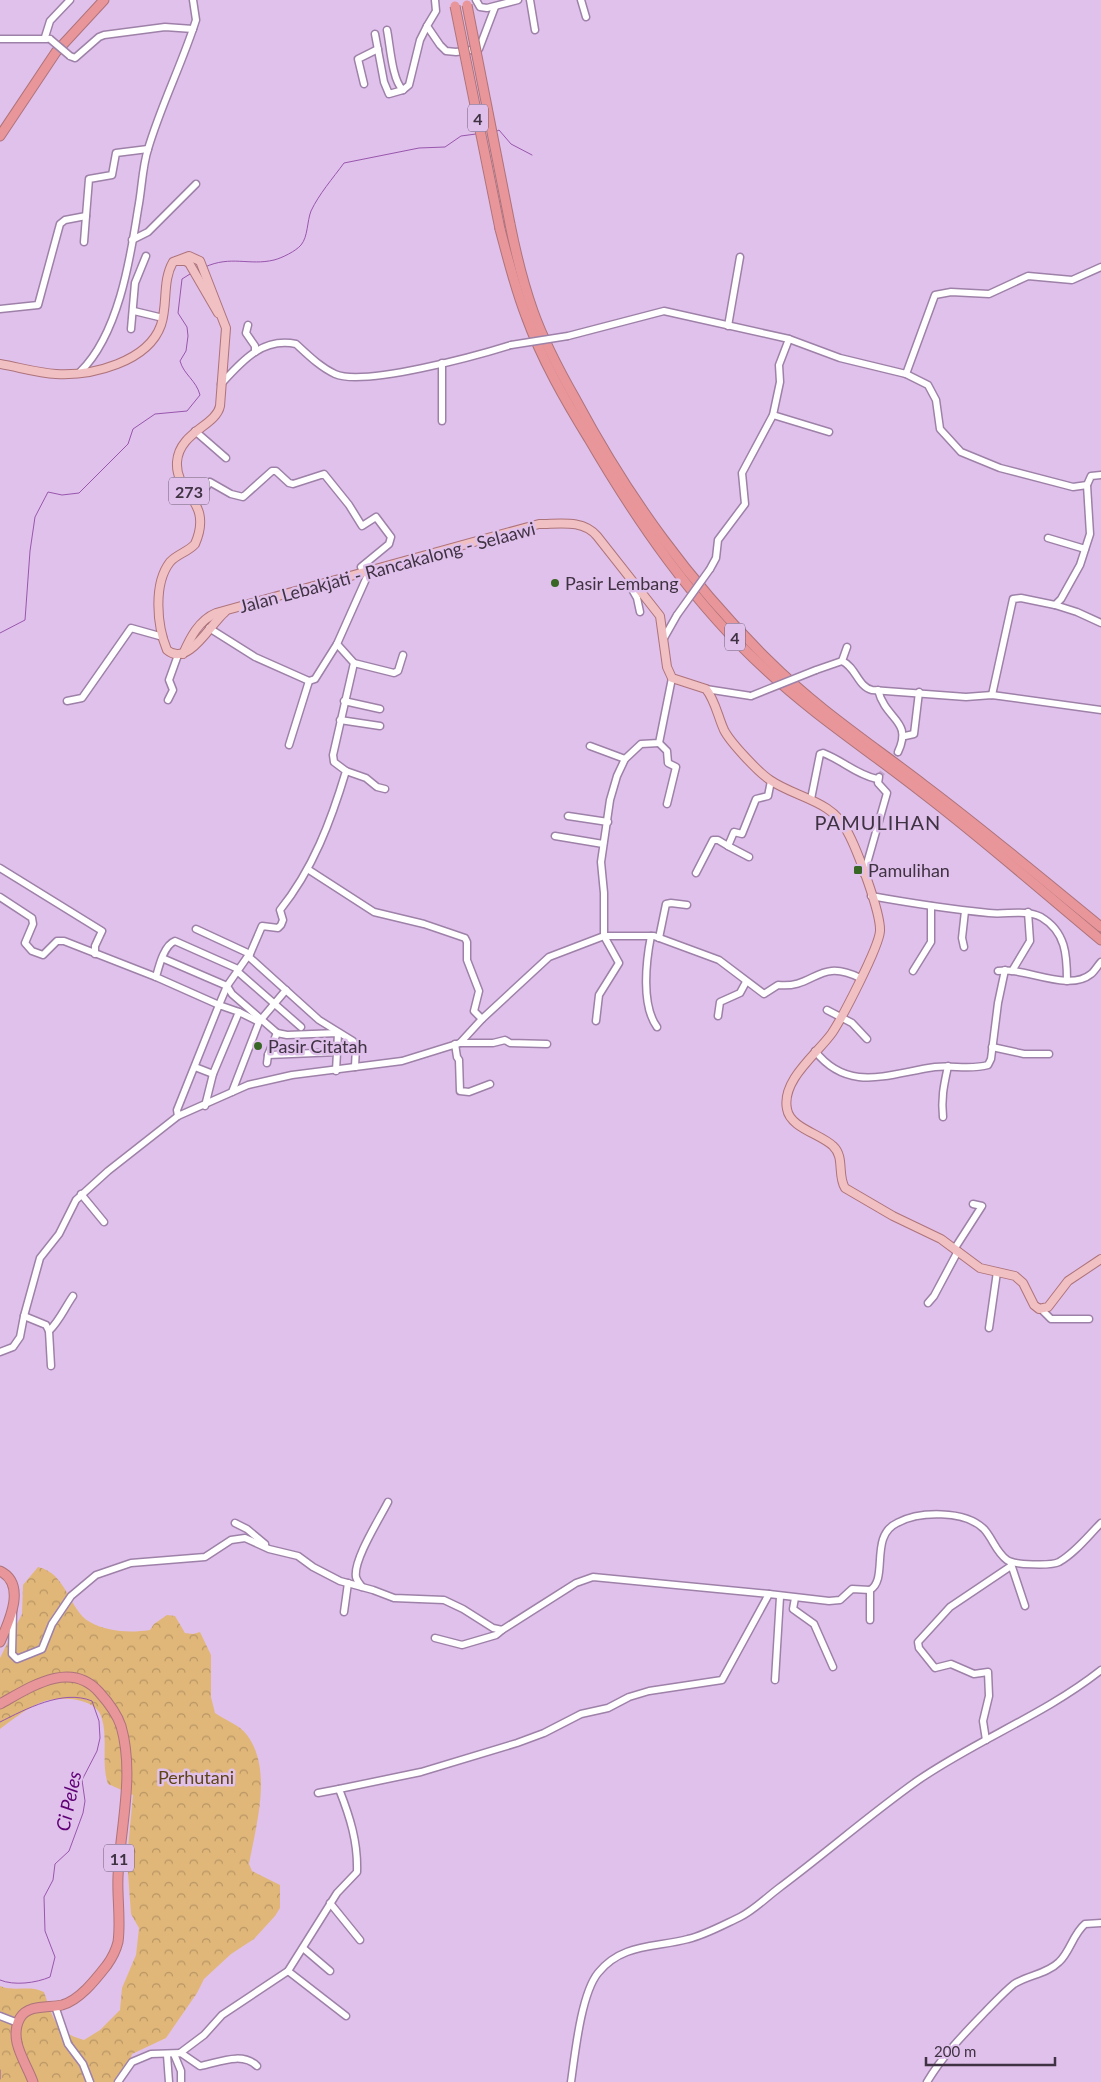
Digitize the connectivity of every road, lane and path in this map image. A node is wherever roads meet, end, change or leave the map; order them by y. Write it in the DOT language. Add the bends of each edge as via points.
graph roads {
  1 [pos="70,0"];
  2 [pos="98,0"];
  3 [pos="104,0"];
  4 [pos="193,0"];
  5 [pos="435,0"];
  6 [pos="476,0"];
  7 [pos="518,0"];
  8 [pos="530,0"];
  9 [pos="581,0"];
  10 [pos="455,3"];
  11 [pos="467,3"];
  12 [pos="494,7"];
  13 [pos="586,16"];
  14 [pos="427,26"];
  15 [pos="193,28"];
  16 [pos="387,30"];
  17 [pos="535,30"];
  18 [pos="375,34"];
  19 [pos="47,38"];
  20 [pos="0,39"];
  21 [pos="378,49"];
  22 [pos="394,68"];
  23 [pos="382,70"];
  24 [pos="364,84"];
  25 [pos="402,90"];
  26 [pos="0,126"];
  27 [pos="0,136"];
  28 [pos="148,149"];
  29 [pos="196,184"];
  30 [pos="86,216"];
  31 [pos="132,240"];
  32 [pos="84,242"];
  33 [pos="146,256"];
  34 [pos="740,257"];
  35 [pos="173,262"];
  36 [pos="1101,267"];
  37 [pos="0,308"];
  38 [pos="134,311"];
  39 [pos="222,315"];
  40 [pos="163,318"];
  41 [pos="248,325"];
  42 [pos="728,326"];
  43 [pos="131,329"];
  44 [pos="789,339"];
  45 [pos="255,352"];
  46 [pos="0,364"];
  47 [pos="442,364"];
  48 [pos="80,372"];
  49 [pos="906,374"];
  50 [pos="221,384"];
  51 [pos="773,415"];
  52 [pos="442,421"];
  53 [pos="195,432"];
  54 [pos="829,432"];
  55 [pos="226,458"];
  56 [pos="1101,475"];
  57 [pos="1087,485"];
  58 [pos="196,501"];
  59 [pos="1048,538"];
  60 [pos="1085,549"];
  61 [pos="366,571"];
  62 [pos="632,581"];
  63 [pos="1054,605"];
  64 [pos="227,610"];
  65 [pos="640,612"];
  66 [pos="660,616"];
  67 [pos="676,616"];
  68 [pos="1101,623"];
  69 [pos="209,628"];
  70 [pos="163,638"];
  71 [pos="664,638"];
  72 [pos="337,644"];
  73 [pos="847,647"];
  74 [pos="180,654"];
  75 [pos="403,655"];
  76 [pos="842,661"];
  77 [pos="354,663"];
  78 [pos="672,678"];
  79 [pos="309,681"];
  80 [pos="706,688"];
  81 [pos="878,690"];
  82 [pos="919,692"];
  83 [pos="992,695"];
  84 [pos="168,700"];
  85 [pos="67,702"];
  86 [pos="344,702"];
  87 [pos="380,709"];
  88 [pos="1101,710"];
  89 [pos="340,720"];
  90 [pos="380,726"];
  91 [pos="904,736"];
  92 [pos="659,743"];
  93 [pos="289,745"];
  94 [pos="590,746"];
  95 [pos="898,752"];
  96 [pos="625,759"];
  97 [pos="346,771"];
  98 [pos="771,781"];
  99 [pos="385,789"];
  100 [pos="811,799"];
  101 [pos="667,804"];
  102 [pos="568,816"];
  103 [pos="608,822"];
  104 [pos="555,836"];
  105 [pos="603,844"];
  106 [pos="728,846"];
  107 [pos="749,857"];
  108 [pos="0,868"];
  109 [pos="309,870"];
  110 [pos="696,873"];
  111 [pos="864,875"];
  112 [pos="871,896"];
  113 [pos="0,897"];
  114 [pos="687,905"];
  115 [pos="931,906"];
  116 [pos="965,910"];
  117 [pos="1028,912"];
  118 [pos="1101,927"];
  119 [pos="196,929"];
  120 [pos="604,936"];
  121 [pos="651,936"];
  122 [pos="659,938"];
  123 [pos="1101,940"];
  124 [pos="964,947"];
  125 [pos="96,954"];
  126 [pos="249,955"];
  127 [pos="162,958"];
  128 [pos="1101,962"];
  129 [pos="237,970"];
  130 [pos="1008,970"];
  131 [pos="913,971"];
  132 [pos="998,972"];
  133 [pos="156,977"];
  134 [pos="860,978"];
  135 [pos="1067,981"];
  136 [pos="746,982"];
  137 [pos="227,986"];
  138 [pos="286,990"];
  139 [pos="219,1005"];
  140 [pos="273,1005"];
  141 [pos="827,1010"];
  142 [pos="239,1012"];
  143 [pos="718,1016"];
  144 [pos="841,1017"];
  145 [pos="482,1019"];
  146 [pos="261,1020"];
  147 [pos="596,1021"];
  148 [pos="301,1027"];
  149 [pos="657,1027"];
  150 [pos="277,1033"];
  151 [pos="338,1033"];
  152 [pos="867,1040"];
  153 [pos="458,1044"];
  154 [pos="547,1044"];
  155 [pos="992,1047"];
  156 [pos="815,1051"];
  157 [pos="338,1052"];
  158 [pos="268,1054"];
  159 [pos="1049,1054"];
  160 [pos="267,1063"];
  161 [pos="948,1066"];
  162 [pos="195,1067"];
  163 [pos="355,1067"];
  164 [pos="336,1071"];
  165 [pos="213,1074"];
  166 [pos="490,1084"];
  167 [pos="232,1092"];
  168 [pos="205,1106"];
  169 [pos="178,1116"];
  170 [pos="943,1116"];
  171 [pos="81,1194"];
  172 [pos="973,1204"];
  173 [pos="104,1222"];
  174 [pos="956,1249"];
  175 [pos="1101,1258"];
  176 [pos="997,1272"];
  177 [pos="73,1296"];
  178 [pos="928,1303"];
  179 [pos="1042,1310"];
  180 [pos="24,1316"];
  181 [pos="1089,1319"];
  182 [pos="989,1328"];
  183 [pos="49,1331"];
  184 [pos="0,1352"];
  185 [pos="51,1366"];
  186 [pos="388,1502"];
  187 [pos="235,1523"];
  188 [pos="1101,1523"];
  189 [pos="270,1549"];
  190 [pos="1011,1564"];
  191 [pos="0,1571"];
  192 [pos="348,1583"];
  193 [pos="362,1588"];
  194 [pos="870,1590"];
  195 [pos="769,1594"];
  196 [pos="780,1597"];
  197 [pos="795,1598"];
  198 [pos="1025,1606"];
  199 [pos="12,1608"];
  200 [pos="344,1612"];
  201 [pos="870,1620"];
  202 [pos="502,1630"];
  203 [pos="436,1638"];
  204 [pos="0,1642"];
  205 [pos="833,1667"];
  206 [pos="1101,1670"];
  207 [pos="775,1680"];
  208 [pos="0,1704"];
  209 [pos="986,1740"];
  210 [pos="340,1789"];
  211 [pos="318,1792"];
  212 [pos="330,1904"];
  213 [pos="1101,1923"];
  214 [pos="360,1940"];
  215 [pos="303,1948"];
  216 [pos="288,1971"];
  217 [pos="330,1971"];
  218 [pos="55,2006"];
  219 [pos="0,2016"];
  220 [pos="346,2016"];
  221 [pos="18,2023"];
  222 [pos="174,2054"];
  223 [pos="257,2066"];
  224 [pos="33,2082"];
  225 [pos="90,2082"];
  226 [pos="118,2082"];
  227 [pos="169,2082"];
  228 [pos="181,2082"];
  229 [pos="570,2082"];
  230 [pos="928,2082"];
  1 -- 19 [label="street" via="50,22"];
  2 -- 26 [label="highway" via="53,49"];
  3 -- 27 [label="highway" via="56,52"];
  4 -- 15 [label="street" via="196,17"];
  5 -- 14 [label="street" via="436,11"];
  6 -- 12 [label="street" via="480,7"];
  7 -- 12 [label="street"];
  8 -- 17 [label="street"];
  9 -- 13 [label="street"];
  10 -- 123 [label="highway, 4, bridge" via="500,229 526,317 548,368 620,493 660,550 711,613 765,669 828,723 924,794"];
  11 -- 118 [label="highway, 4, bridge" via="519,267 534,313 556,362 628,490 664,544 770,662 832,716 926,786"];
  12 -- 14 [label="street" via="483,43 477,50 446,51"];
  14 -- 25 [label="street" via="420,40 409,85"];
  15 -- 19 [label="street, bridge" via="165,27 104,35 75,58"];
  15 -- 28 [label="street"];
  16 -- 22 [label="street"];
  18 -- 21 [label="street"];
  19 -- 20 [label="street"];
  21 -- 23 [label="street"];
  21 -- 24 [label="street" via="358,59"];
  22 -- 23 [label="street"];
  22 -- 25 [label="street"];
  23 -- 25 [label="street" via="389,94"];
  28 -- 30 [label="street" via="116,153 112,175 89,179"];
  28 -- 31 [label="street"];
  29 -- 31 [label="street" via="148,232"];
  30 -- 32 [label="street"];
  30 -- 37 [label="street" via="60,224 38,305"];
  31 -- 48 [label="street" via="114,319 106,337"];
  33 -- 38 [label="street" via="137,275"];
  34 -- 42 [label="street"];
  35 -- 39 [label="main road" via="185,261 214,308"];
  35 -- 39 [label="main road, 273" via="189,256 196,258 204,268"];
  35 -- 40 [label="main road" via="167,277"];
  36 -- 49 [label="street" via="1072,280 1028,276 989,294 951,292 935,295"];
  38 -- 40 [label="street"];
  38 -- 43 [label="street"];
  39 -- 50 [label="main road, 273" via="226,328"];
  40 -- 48 [label="main road" via="153,340 139,354 106,368"];
  41 -- 45 [label="street" via="246,333 255,346"];
  42 -- 44 [label="street"];
  42 -- 47 [label="street, bridge" via="664,311"];
  44 -- 49 [label="street" via="840,358"];
  44 -- 51 [label="street" via="779,365 780,382"];
  45 -- 47 [label="street" via="267,344 296,344 336,375 350,378"];
  45 -- 50 [label="street"];
  46 -- 48 [label="main road" via="57,374"];
  47 -- 52 [label="street"];
  49 -- 57 [label="street" via="928,385 933,392 940,428 961,452 1000,468 1073,486"];
  50 -- 53 [label="main road, 273" via="218,413"];
  51 -- 54 [label="street"];
  51 -- 67 [label="street, bridge" via="744,468 745,504 718,540 716,558 710,569"];
  53 -- 55 [label="street"];
  53 -- 58 [label="main road, 273" via="181,449 177,467"];
  56 -- 57 [label="street" via="1091,476"];
  57 -- 60 [label="street" via="1090,534"];
  58 -- 61 [label="street" via="210,482 243,497 272,471 293,484 324,474 362,526 376,517 391,537 389,544 361,568"];
  58 -- 70 [label="main road, 273" via="201,520 195,544 174,558 162,580 159,608"];
  59 -- 60 [label="street"];
  60 -- 63 [label="street" via="1066,592"];
  61 -- 62 [label="main road, Jalan Lebakjati - Rancakalong - Selaawi" via="539,524 577,524 594,533"];
  61 -- 64 [label="main road, Jalan Lebakjati - Rancakalong - Selaawi"];
  61 -- 72 [label="street"];
  62 -- 65 [label="street" via="629,584"];
  62 -- 66 [label="main road, Jalan Lebakjati - Rancakalong - Selaawi"];
  63 -- 68 [label="street"];
  63 -- 83 [label="street" via="1013,599"];
  64 -- 69 [label="main road, Jalan Lebakjati - Rancakalong - Selaawi"];
  64 -- 74 [label="main road, Jalan Lebakjati - Rancakalong - Selaawi" via="203,620"];
  66 -- 67 [label="street"];
  66 -- 71 [label="main road, Jalan Lebakjati - Rancakalong - Selaawi"];
  67 -- 71 [label="street"];
  69 -- 74 [label="main road, Jalan Lebakjati - Rancakalong - Selaawi" via="191,650"];
  69 -- 79 [label="street" via="255,657"];
  70 -- 74 [label="main road" via="168,650"];
  70 -- 85 [label="street" via="131,628 82,698"];
  71 -- 78 [label="main road, Jalan Lebakjati - Rancakalong - Selaawi" via="668,671"];
  72 -- 77 [label="street"];
  72 -- 79 [label="street" via="315,679"];
  73 -- 76 [label="street"];
  74 -- 84 [label="street" via="169,680 173,690"];
  75 -- 77 [label="street" via="398,671 394,673"];
  76 -- 80 [label="street, bridge" via="751,696"];
  76 -- 81 [label="street" via="850,664 864,687"];
  77 -- 86 [label="street"];
  78 -- 80 [label="main road"];
  78 -- 92 [label="street"];
  79 -- 93 [label="street"];
  80 -- 98 [label="main road" via="728,736"];
  81 -- 82 [label="street"];
  81 -- 91 [label="street" via="885,709 898,722"];
  82 -- 83 [label="street" via="966,697"];
  82 -- 91 [label="street" via="914,734"];
  83 -- 88 [label="street"];
  86 -- 87 [label="street"];
  86 -- 89 [label="street"];
  89 -- 90 [label="street"];
  89 -- 97 [label="street" via="332,759"];
  91 -- 95 [label="street"];
  92 -- 96 [label="street" via="641,744"];
  92 -- 101 [label="street" via="667,751 668,762 676,767"];
  94 -- 96 [label="street"];
  96 -- 103 [label="street" via="617,776"];
  97 -- 99 [label="street"];
  97 -- 109 [label="street" via="335,809"];
  98 -- 100 [label="main road"];
  98 -- 106 [label="street" via="768,796 756,799 742,834 734,832"];
  100 -- 111 [label="main road" via="831,811 846,828"];
  100 -- 111 [label="street" via="820,754 823,753 850,769 878,778 887,793"];
  102 -- 103 [label="street"];
  103 -- 105 [label="street"];
  104 -- 105 [label="street"];
  105 -- 120 [label="street"];
  106 -- 107 [label="street"];
  106 -- 110 [label="street" via="713,840"];
  108 -- 125 [label="street" via="102,931 95,946"];
  109 -- 126 [label="street" via="280,910 281,925 278,928 262,926"];
  109 -- 145 [label="street" via="368,910 466,939 467,960 479,991 474,1011"];
  111 -- 112 [label="main road"];
  112 -- 115 [label="street"];
  112 -- 134 [label="main road" via="879,920 880,936"];
  113 -- 125 [label="street" via="32,918 33,924 25,943 32,951 43,955 60,940"];
  114 -- 122 [label="street" via="666,904"];
  115 -- 116 [label="street"];
  115 -- 131 [label="street" via="931,942"];
  116 -- 117 [label="street" via="1004,914"];
  116 -- 124 [label="street"];
  117 -- 130 [label="street" via="1030,941"];
  117 -- 135 [label="street" via="1042,918 1064,942"];
  119 -- 126 [label="street"];
  120 -- 121 [label="street"];
  120 -- 145 [label="street" via="549,957"];
  120 -- 147 [label="street" via="619,963 599,995"];
  121 -- 122 [label="street"];
  121 -- 149 [label="street" via="646,997"];
  122 -- 136 [label="street" via="719,960"];
  125 -- 133 [label="street"];
  126 -- 129 [label="street"];
  126 -- 138 [label="street"];
  127 -- 129 [label="street" via="174,941"];
  127 -- 133 [label="street"];
  127 -- 137 [label="street"];
  128 -- 135 [label="street" via="1090,975"];
  129 -- 137 [label="street"];
  129 -- 140 [label="street"];
  130 -- 132 [label="street"];
  130 -- 135 [label="street"];
  130 -- 155 [label="street"];
  133 -- 139 [label="street"];
  134 -- 136 [label="street" via="836,969 811,979 778,985 764,994"];
  134 -- 144 [label="main road"];
  136 -- 143 [label="street" via="740,993 720,1002"];
  137 -- 139 [label="street"];
  137 -- 146 [label="street"];
  138 -- 140 [label="street"];
  138 -- 151 [label="street"];
  139 -- 142 [label="street"];
  139 -- 162 [label="street"];
  140 -- 146 [label="street"];
  140 -- 148 [label="street"];
  141 -- 144 [label="street"];
  142 -- 146 [label="street"];
  142 -- 165 [label="street"];
  144 -- 152 [label="street" via="857,1027"];
  144 -- 156 [label="main road"];
  145 -- 153 [label="street"];
  146 -- 150 [label="street"];
  146 -- 167 [label="street"];
  150 -- 151 [label="street"];
  150 -- 158 [label="street"];
  151 -- 157 [label="street"];
  151 -- 163 [label="street" via="355,1044"];
  153 -- 154 [label="street" via="505,1040 510,1043"];
  153 -- 163 [label="street" via="402,1061"];
  153 -- 166 [label="street" via="460,1091 469,1092"];
  155 -- 159 [label="street" via="1024,1054"];
  155 -- 161 [label="street" via="988,1064 972,1068"];
  156 -- 161 [label="street" via="826,1065 856,1077 879,1078"];
  156 -- 174 [label="main road" via="790,1088 786,1104 790,1116 836,1149 845,1188"];
  157 -- 158 [label="street"];
  157 -- 164 [label="street"];
  158 -- 160 [label="street"];
  161 -- 170 [label="street" via="942,1090"];
  162 -- 165 [label="street"];
  162 -- 169 [label="street" via="177,1110"];
  163 -- 164 [label="street"];
  164 -- 167 [label="street" via="292,1074"];
  165 -- 168 [label="street"];
  167 -- 168 [label="street"];
  168 -- 169 [label="street"];
  169 -- 171 [label="street"];
  171 -- 173 [label="street"];
  171 -- 180 [label="street" via="56,1238 40,1258"];
  172 -- 174 [label="street" via="982,1206"];
  174 -- 176 [label="main road" via="980,1268"];
  174 -- 178 [label="street"];
  175 -- 179 [label="main road" via="1068,1281"];
  176 -- 179 [label="main road" via="1018,1278 1034,1305"];
  176 -- 182 [label="street"];
  177 -- 183 [label="street" via="62,1318"];
  179 -- 181 [label="street" via="1051,1319"];
  180 -- 183 [label="street" via="46,1325"];
  180 -- 184 [label="street" via="16,1345"];
  183 -- 185 [label="street"];
  186 -- 193 [label="street" via="357,1569 356,1577"];
  187 -- 189 [label="street"];
  188 -- 190 [label="street" via="1070,1555 1058,1562"];
  189 -- 192 [label="street" via="298,1556 312,1567"];
  189 -- 199 [label="street" via="240,1538 231,1540 205,1557 131,1564 96,1575 71,1596 52,1624 42,1649 17,1659 12,1654"];
  190 -- 194 [label="street" via="974,1521 950,1515 913,1518 895,1523 884,1536 878,1581"];
  190 -- 198 [label="street"];
  190 -- 209 [label="street" via="950,1606 918,1642 935,1668 951,1664 973,1674 988,1672 989,1696 983,1721"];
  191 -- 199 [label="highway" via="13,1582"];
  192 -- 193 [label="street"];
  192 -- 200 [label="street"];
  193 -- 202 [label="street" via="394,1598 444,1600"];
  194 -- 197 [label="street" via="852,1589 840,1600"];
  194 -- 201 [label="street"];
  195 -- 196 [label="street"];
  195 -- 202 [label="street" via="593,1577 576,1583"];
  195 -- 210 [label="street" via="722,1680 649,1691 608,1708 581,1714 517,1743 421,1772"];
  196 -- 197 [label="street"];
  196 -- 207 [label="street"];
  197 -- 205 [label="street" via="793,1609 814,1624"];
  199 -- 204 [label="highway"];
  202 -- 203 [label="street" via="496,1635 462,1645"];
  206 -- 209 [label="street" via="1050,1706"];
  208 -- 218 [label="highway, 11" via="55,1677 69,1677 93,1686 114,1712 123,1735 126,1784 118,1874 118,1942 111,1960 86,1988 70,2001"];
  209 -- 229 [label="street" via="955,1756 873,1812 742,1916 690,1939 641,1946 605,1966 593,1981 586,2004"];
  210 -- 211 [label="street"];
  210 -- 212 [label="street" via="352,1822 358,1852 357,1872"];
  212 -- 214 [label="street"];
  212 -- 215 [label="street"];
  213 -- 230 [label="street" via="1085,1924 1060,1961 1028,1976 1004,1993 941,2060"];
  215 -- 216 [label="street"];
  215 -- 217 [label="street"];
  216 -- 220 [label="street"];
  216 -- 222 [label="street" via="222,2014 204,2035"];
  218 -- 221 [label="highway, 11" via="27,2011"];
  218 -- 225 [label="street" via="68,2044 83,2064"];
  219 -- 221 [label="street"];
  221 -- 224 [label="highway" via="18,2048"];
  222 -- 223 [label="street" via="200,2066 238,2059"];
  222 -- 226 [label="street" via="151,2054 132,2062"];
  222 -- 227 [label="street"];
  222 -- 228 [label="street" via="181,2071"];
}
